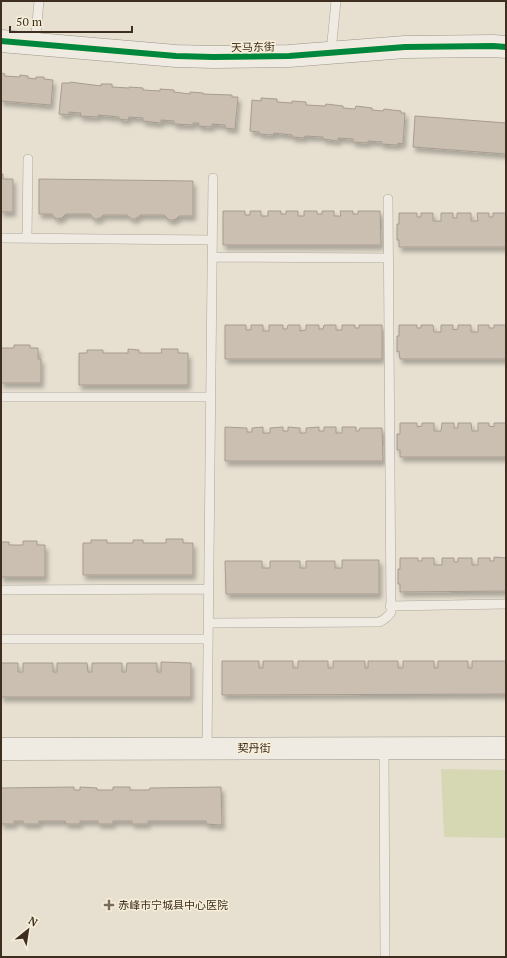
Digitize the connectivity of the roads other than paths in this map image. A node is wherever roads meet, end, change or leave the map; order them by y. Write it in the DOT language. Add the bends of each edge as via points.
graph roads {
  1 [pos="39,1"];
  2 [pos="336,1"];
  3 [pos="1,41"];
  4 [pos="35,44"];
  5 [pos="506,47"];
  6 [pos="331,52"];
  7 [pos="28,159"];
  8 [pos="213,178"];
  9 [pos="388,199"];
  10 [pos="1,238"];
  11 [pos="27,238"];
  12 [pos="212,240"];
  13 [pos="212,257"];
  14 [pos="389,258"];
  15 [pos="1,397"];
  16 [pos="211,397"];
  17 [pos="209,589"];
  18 [pos="1,590"];
  19 [pos="506,604"];
  20 [pos="390,606"];
  21 [pos="209,623"];
  22 [pos="1,639"];
  23 [pos="208,639"];
  24 [pos="384,748"];
  25 [pos="506,748"];
  26 [pos="1,749"];
  27 [pos="207,749"];
  28 [pos="385,957"];
  1 -- 4 [label="lane"];
  2 -- 6 [label="lane"];
  3 -- 4 [label="street, 天马东街"];
  4 -- 6 [label="street, 天马东街" via="176,56 289,56"];
  5 -- 6 [label="street, 天马东街" via="405,47"];
  7 -- 11 [label="lane"];
  8 -- 12 [label="lane"];
  9 -- 14 [label="lane"];
  10 -- 11 [label="lane"];
  11 -- 12 [label="lane"];
  12 -- 13 [label="lane"];
  13 -- 14 [label="lane"];
  13 -- 16 [label="lane"];
  14 -- 20 [label="lane"];
  15 -- 16 [label="lane"];
  16 -- 17 [label="lane"];
  17 -- 18 [label="lane"];
  17 -- 21 [label="lane"];
  19 -- 20 [label="lane"];
  20 -- 21 [label="lane" via="389,615 384,621 379,622"];
  21 -- 23 [label="lane"];
  22 -- 23 [label="lane"];
  23 -- 27 [label="lane"];
  24 -- 25 [label="street, 契丹街"];
  24 -- 27 [label="street, 契丹街"];
  24 -- 28 [label="lane"];
  26 -- 27 [label="street, 契丹街"];
}
